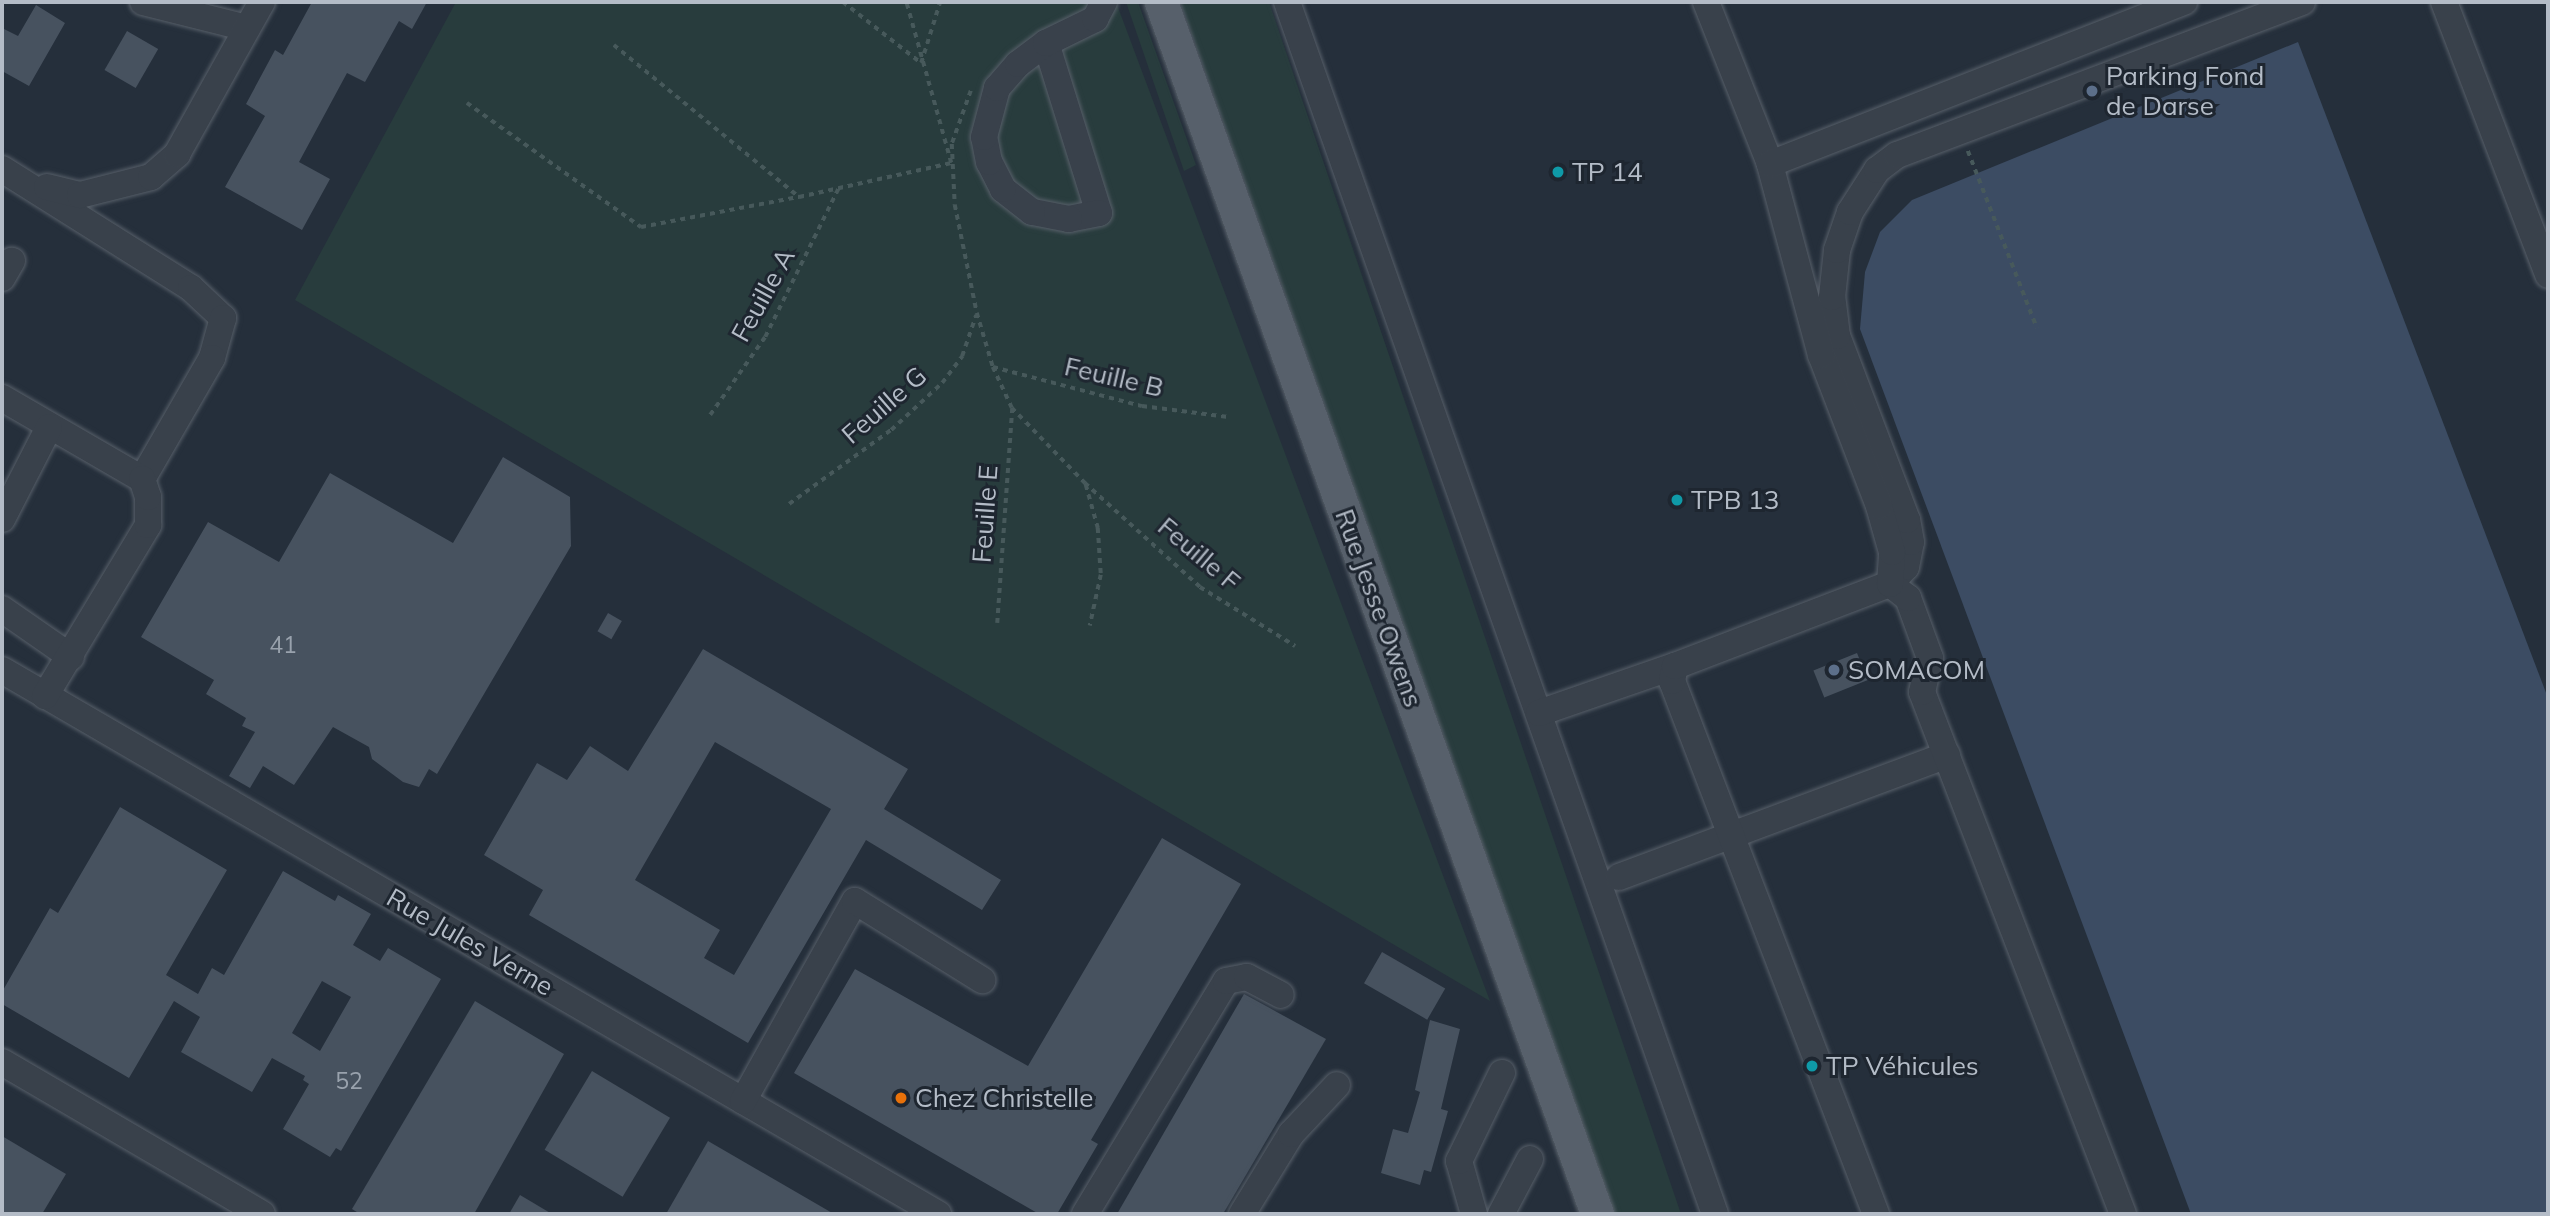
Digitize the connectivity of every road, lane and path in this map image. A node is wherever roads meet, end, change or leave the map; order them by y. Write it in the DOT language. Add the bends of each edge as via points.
graph roads {
  1 [pos="143,2"];
  2 [pos="262,2"];
  3 [pos="844,2"];
  4 [pos="906,2"];
  5 [pos="940,2"];
  6 [pos="1104,2"];
  7 [pos="1161,2"];
  8 [pos="1287,2"];
  9 [pos="1706,2"];
  10 [pos="2184,2"];
  11 [pos="2302,2"];
  12 [pos="2444,2"];
  13 [pos="247,28"];
  14 [pos="1046,43"];
  15 [pos="614,45"];
  16 [pos="921,64"];
  17 [pos="977,87"];
  18 [pos="467,103"];
  19 [pos="1961,131"];
  20 [pos="951,163"];
  21 [pos="1770,164"];
  22 [pos="2,169"];
  23 [pos="24,182"];
  24 [pos="838,188"];
  25 [pos="799,197"];
  26 [pos="2548,275"];
  27 [pos="977,313"];
  28 [pos="2037,328"];
  29 [pos="993,367"];
  30 [pos="2,398"];
  31 [pos="1012,408"];
  32 [pos="710,415"];
  33 [pos="1228,417"];
  34 [pos="49,427"];
  35 [pos="142,479"];
  36 [pos="1085,483"];
  37 [pos="789,504"];
  38 [pos="2,519"];
  39 [pos="1890,584"];
  40 [pos="2,609"];
  41 [pos="997,623"];
  42 [pos="1090,626"];
  43 [pos="1295,646"];
  44 [pos="71,657"];
  45 [pos="1675,666"];
  46 [pos="2,670"];
  47 [pos="46,696"];
  48 [pos="1539,713"];
  49 [pos="1947,755"];
  50 [pos="1731,835"];
  51 [pos="1619,877"];
  52 [pos="982,981"];
  53 [pos="1281,995"];
  54 [pos="2,1062"];
  55 [pos="1502,1073"];
  56 [pos="1337,1085"];
  57 [pos="743,1101"];
  58 [pos="1530,1159"];
  59 [pos="262,1214"];
  60 [pos="937,1214"];
  61 [pos="1085,1214"];
  62 [pos="1242,1214"];
  63 [pos="1474,1214"];
  64 [pos="1501,1214"];
  65 [pos="1597,1214"];
  66 [pos="1715,1214"];
  67 [pos="1876,1214"];
  68 [pos="2123,1214"];
  1 -- 13 [label="street"];
  2 -- 13 [label="street"];
  3 -- 16 [label="path"];
  4 -- 16 [label="path"];
  5 -- 16 [label="path"];
  6 -- 14 [label="street" via="1095,19"];
  7 -- 65 [label="main road, Rue Jesse Owens"];
  8 -- 48 [label="street"];
  9 -- 21 [label="street"];
  10 -- 21 [label="street"];
  11 -- 19 [label="street"];
  12 -- 26 [label="street"];
  13 -- 23 [label="street" via="177,153 151,177 116,190 80,195"];
  14 -- 14 [label="street" via="997,88 984,137 989,162 1003,189 1032,212 1069,219 1099,213"];
  15 -- 25 [label="path"];
  16 -- 20 [label="path"];
  17 -- 20 [label="path" via="968,93 960,115"];
  18 -- 25 [label="path" via="641,227"];
  19 -- 28 [label="path"];
  19 -- 39 [label="street" via="1897,155 1877,170 1850,212 1837,250 1832,297 1837,335 1912,542 1906,567"];
  20 -- 24 [label="path"];
  20 -- 27 [label="path" via="964,264"];
  21 -- 39 [label="street" via="1821,355 1892,552"];
  22 -- 23 [label="street"];
  23 -- 35 [label="street" via="191,288 223,318 212,358"];
  24 -- 25 [label="path"];
  24 -- 32 [label="path, Feuille A" via="765,337"];
  27 -- 29 [label="path"];
  27 -- 37 [label="path, Feuille G" via="962,356 942,383 891,430"];
  29 -- 31 [label="path"];
  29 -- 33 [label="path, Feuille B" via="1142,406"];
  30 -- 34 [label="street"];
  31 -- 36 [label="path, Feuille F"];
  31 -- 41 [label="path, Feuille E"];
  34 -- 35 [label="street"];
  34 -- 38 [label="street"];
  35 -- 44 [label="street" via="148,497 148,525"];
  36 -- 42 [label="path" via="1098,528 1101,575"];
  36 -- 43 [label="path, Feuille F" via="1200,587"];
  39 -- 45 [label="street"];
  39 -- 49 [label="street" via="1908,598 1930,658 1922,692"];
  40 -- 44 [label="street"];
  44 -- 47 [label="street"];
  45 -- 48 [label="street"];
  45 -- 50 [label="street" via="1672,681"];
  46 -- 47 [label="street, Rue Jules Verne"];
  47 -- 57 [label="street, Rue Jules Verne"];
  48 -- 66 [label="street"];
  49 -- 50 [label="street"];
  49 -- 68 [label="street"];
  50 -- 51 [label="street"];
  50 -- 67 [label="street"];
  52 -- 57 [label="street" via="855,901"];
  53 -- 61 [label="street" via="1247,978 1226,981"];
  54 -- 59 [label="street"];
  55 -- 63 [label="street" via="1460,1161"];
  56 -- 62 [label="street" via="1290,1134"];
  57 -- 60 [label="street, Rue Jules Verne"];
  58 -- 64 [label="street"];
}
